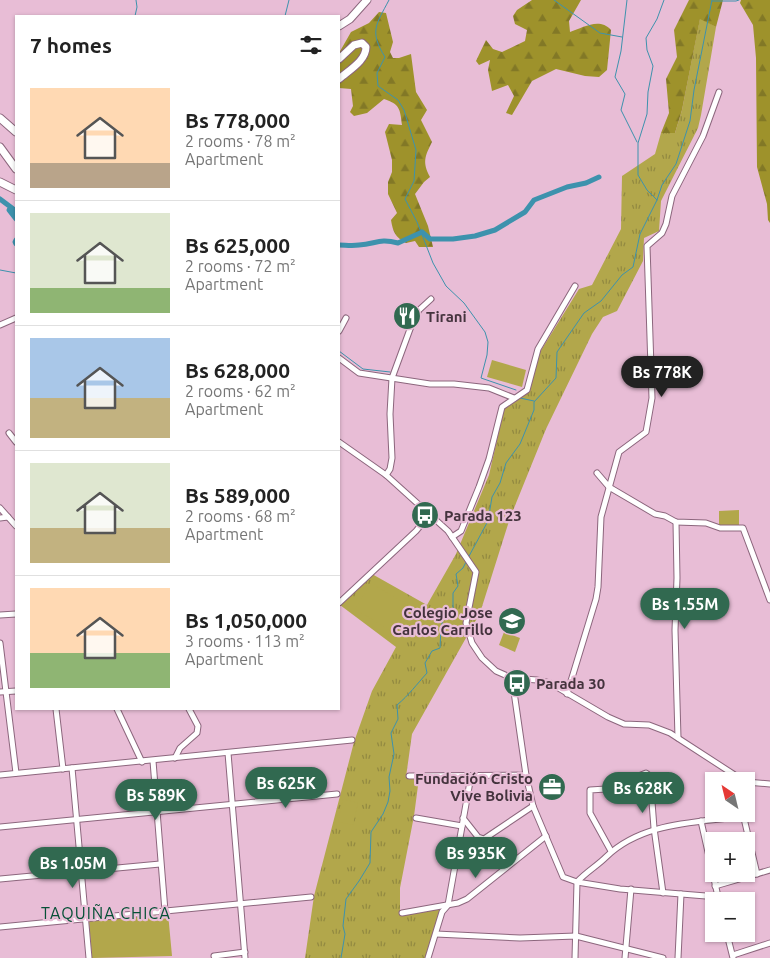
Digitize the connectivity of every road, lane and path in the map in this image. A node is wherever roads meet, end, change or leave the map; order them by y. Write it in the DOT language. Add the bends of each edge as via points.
graph roads {
  1 [pos="367,0"];
  2 [pos="340,25"];
  3 [pos="340,58"];
  4 [pos="340,78"];
  5 [pos="719,92"];
  6 [pos="0,118"];
  7 [pos="15,131"];
  8 [pos="0,147"];
  9 [pos="15,168"];
  10 [pos="0,182"];
  11 [pos="15,190"];
  12 [pos="575,286"];
  13 [pos="431,299"];
  14 [pos="15,318"];
  15 [pos="346,318"];
  16 [pos="0,325"];
  17 [pos="340,329"];
  18 [pos="340,359"];
  19 [pos="392,378"];
  20 [pos="514,398"];
  21 [pos="10,433"];
  22 [pos="15,440"];
  23 [pos="340,443"];
  24 [pos="597,474"];
  25 [pos="386,475"];
  26 [pos="609,487"];
  27 [pos="0,508"];
  28 [pos="430,514"];
  29 [pos="8,517"];
  30 [pos="0,518"];
  31 [pos="676,522"];
  32 [pos="15,525"];
  33 [pos="452,537"];
  34 [pos="770,600"];
  35 [pos="340,602"];
  36 [pos="15,614"];
  37 [pos="0,615"];
  38 [pos="0,643"];
  39 [pos="512,678"];
  40 [pos="3,692"];
  41 [pos="567,694"];
  42 [pos="56,710"];
  43 [pos="117,710"];
  44 [pos="190,710"];
  45 [pos="678,738"];
  46 [pos="352,740"];
  47 [pos="228,754"];
  48 [pos="175,758"];
  49 [pos="153,760"];
  50 [pos="142,762"];
  51 [pos="72,768"];
  52 [pos="63,769"];
  53 [pos="730,772"];
  54 [pos="16,774"];
  55 [pos="0,775"];
  56 [pos="526,775"];
  57 [pos="410,776"];
  58 [pos="471,776"];
  59 [pos="755,783"];
  60 [pos="770,784"];
  61 [pos="337,794"];
  62 [pos="232,804"];
  63 [pos="532,806"];
  64 [pos="158,811"];
  65 [pos="78,818"];
  66 [pos="416,818"];
  67 [pos="463,818"];
  68 [pos="701,821"];
  69 [pos="705,821"];
  70 [pos="745,822"];
  71 [pos="462,826"];
  72 [pos="0,827"];
  73 [pos="654,828"];
  74 [pos="546,836"];
  75 [pos="611,851"];
  76 [pos="160,864"];
  77 [pos="770,870"];
  78 [pos="82,872"];
  79 [pos="757,874"];
  80 [pos="0,879"];
  81 [pos="578,882"];
  82 [pos="715,886"];
  83 [pos="631,890"];
  84 [pos="716,892"];
  85 [pos="663,893"];
  86 [pos="680,894"];
  87 [pos="311,897"];
  88 [pos="705,897"];
  89 [pos="241,904"];
  90 [pos="448,905"];
  91 [pos="165,911"];
  92 [pos="402,913"];
  93 [pos="86,920"];
  94 [pos="0,927"];
  95 [pos="436,934"];
  96 [pos="576,936"];
  97 [pos="729,942"];
  98 [pos="770,943"];
  99 [pos="626,949"];
  100 [pos="245,955"];
  101 [pos="214,956"];
  102 [pos="733,956"];
  103 [pos="89,958"];
  104 [pos="428,958"];
  105 [pos="575,958"];
  106 [pos="625,958"];
  107 [pos="663,958"];
  108 [pos="678,958"];
  1 -- 2 [label="street"];
  3 -- 4 [label="street" via="354,45 362,42 366,47 360,62"];
  5 -- 26 [label="street" via="703,136 672,196 662,233 647,246 652,398 646,432 619,452"];
  6 -- 7 [label="street"];
  8 -- 9 [label="street"];
  10 -- 11 [label="street"];
  12 -- 20 [label="street" via="538,349 526,390"];
  13 -- 19 [label="street" via="413,321"];
  14 -- 16 [label="street"];
  15 -- 17 [label="street"];
  18 -- 19 [label="street" via="359,373"];
  19 -- 20 [label="street" via="489,388"];
  19 -- 25 [label="street" via="392,458"];
  20 -- 33 [label="street" via="502,407 479,487 462,531"];
  21 -- 22 [label="street"];
  23 -- 25 [label="street"];
  24 -- 26 [label="street"];
  25 -- 28 [label="street"];
  26 -- 31 [label="street" via="655,514"];
  26 -- 41 [label="street" via="601,517 596,599"];
  27 -- 29 [label="street"];
  28 -- 33 [label="street"];
  28 -- 35 [label="street" via="405,542"];
  29 -- 30 [label="street"];
  29 -- 32 [label="street"];
  31 -- 34 [label="street" via="743,528"];
  31 -- 45 [label="street"];
  33 -- 39 [label="street" via="476,572 466,623 472,643 496,671"];
  36 -- 37 [label="street"];
  38 -- 40 [label="street"];
  39 -- 41 [label="street" via="537,680"];
  39 -- 56 [label="street"];
  40 -- 54 [label="street"];
  41 -- 45 [label="street" via="624,724 649,725"];
  42 -- 52 [label="street"];
  43 -- 50 [label="street"];
  44 -- 48 [label="street" via="198,726 197,733 180,748"];
  45 -- 53 [label="street"];
  46 -- 47 [label="street"];
  47 -- 48 [label="street"];
  47 -- 62 [label="street"];
  48 -- 49 [label="street"];
  49 -- 50 [label="street"];
  49 -- 64 [label="street"];
  50 -- 51 [label="street"];
  51 -- 52 [label="street"];
  51 -- 65 [label="street"];
  52 -- 54 [label="street"];
  54 -- 55 [label="street"];
  56 -- 58 [label="street"];
  56 -- 63 [label="street"];
  57 -- 58 [label="street"];
  58 -- 67 [label="street"];
  59 -- 60 [label="street"];
  61 -- 62 [label="street"];
  62 -- 64 [label="street"];
  62 -- 89 [label="street"];
  63 -- 67 [label="street" via="484,839 478,837"];
  63 -- 74 [label="street"];
  64 -- 65 [label="street"];
  64 -- 76 [label="street"];
  65 -- 72 [label="street"];
  65 -- 78 [label="street"];
  66 -- 71 [label="street"];
  67 -- 71 [label="street"];
  68 -- 69 [label="street"];
  68 -- 73 [label="street"];
  68 -- 82 [label="street"];
  70 -- 79 [label="street"];
  71 -- 90 [label="street"];
  73 -- 75 [label="street"];
  73 -- 75 [label="street" via="650,776 646,773 606,789 590,790 590,813"];
  73 -- 85 [label="street"];
  74 -- 81 [label="street" via="563,877"];
  74 -- 90 [label="street" via="466,899"];
  75 -- 81 [label="street"];
  76 -- 78 [label="street"];
  76 -- 91 [label="street"];
  77 -- 79 [label="street"];
  78 -- 80 [label="street"];
  78 -- 93 [label="street"];
  79 -- 82 [label="street"];
  81 -- 83 [label="street"];
  81 -- 96 [label="street"];
  82 -- 84 [label="street"];
  83 -- 85 [label="street"];
  83 -- 99 [label="street"];
  85 -- 86 [label="street"];
  86 -- 88 [label="street"];
  86 -- 108 [label="street"];
  87 -- 89 [label="street"];
  89 -- 91 [label="street"];
  89 -- 100 [label="street"];
  90 -- 92 [label="street"];
  90 -- 95 [label="street" via="442,912"];
  91 -- 93 [label="street"];
  93 -- 94 [label="street"];
  93 -- 103 [label="street"];
  95 -- 96 [label="street" via="520,938"];
  95 -- 104 [label="street"];
  96 -- 99 [label="street"];
  96 -- 105 [label="street"];
  97 -- 102 [label="street"];
  98 -- 102 [label="street"];
  99 -- 106 [label="street"];
  99 -- 107 [label="street"];
  100 -- 101 [label="street"];
}
